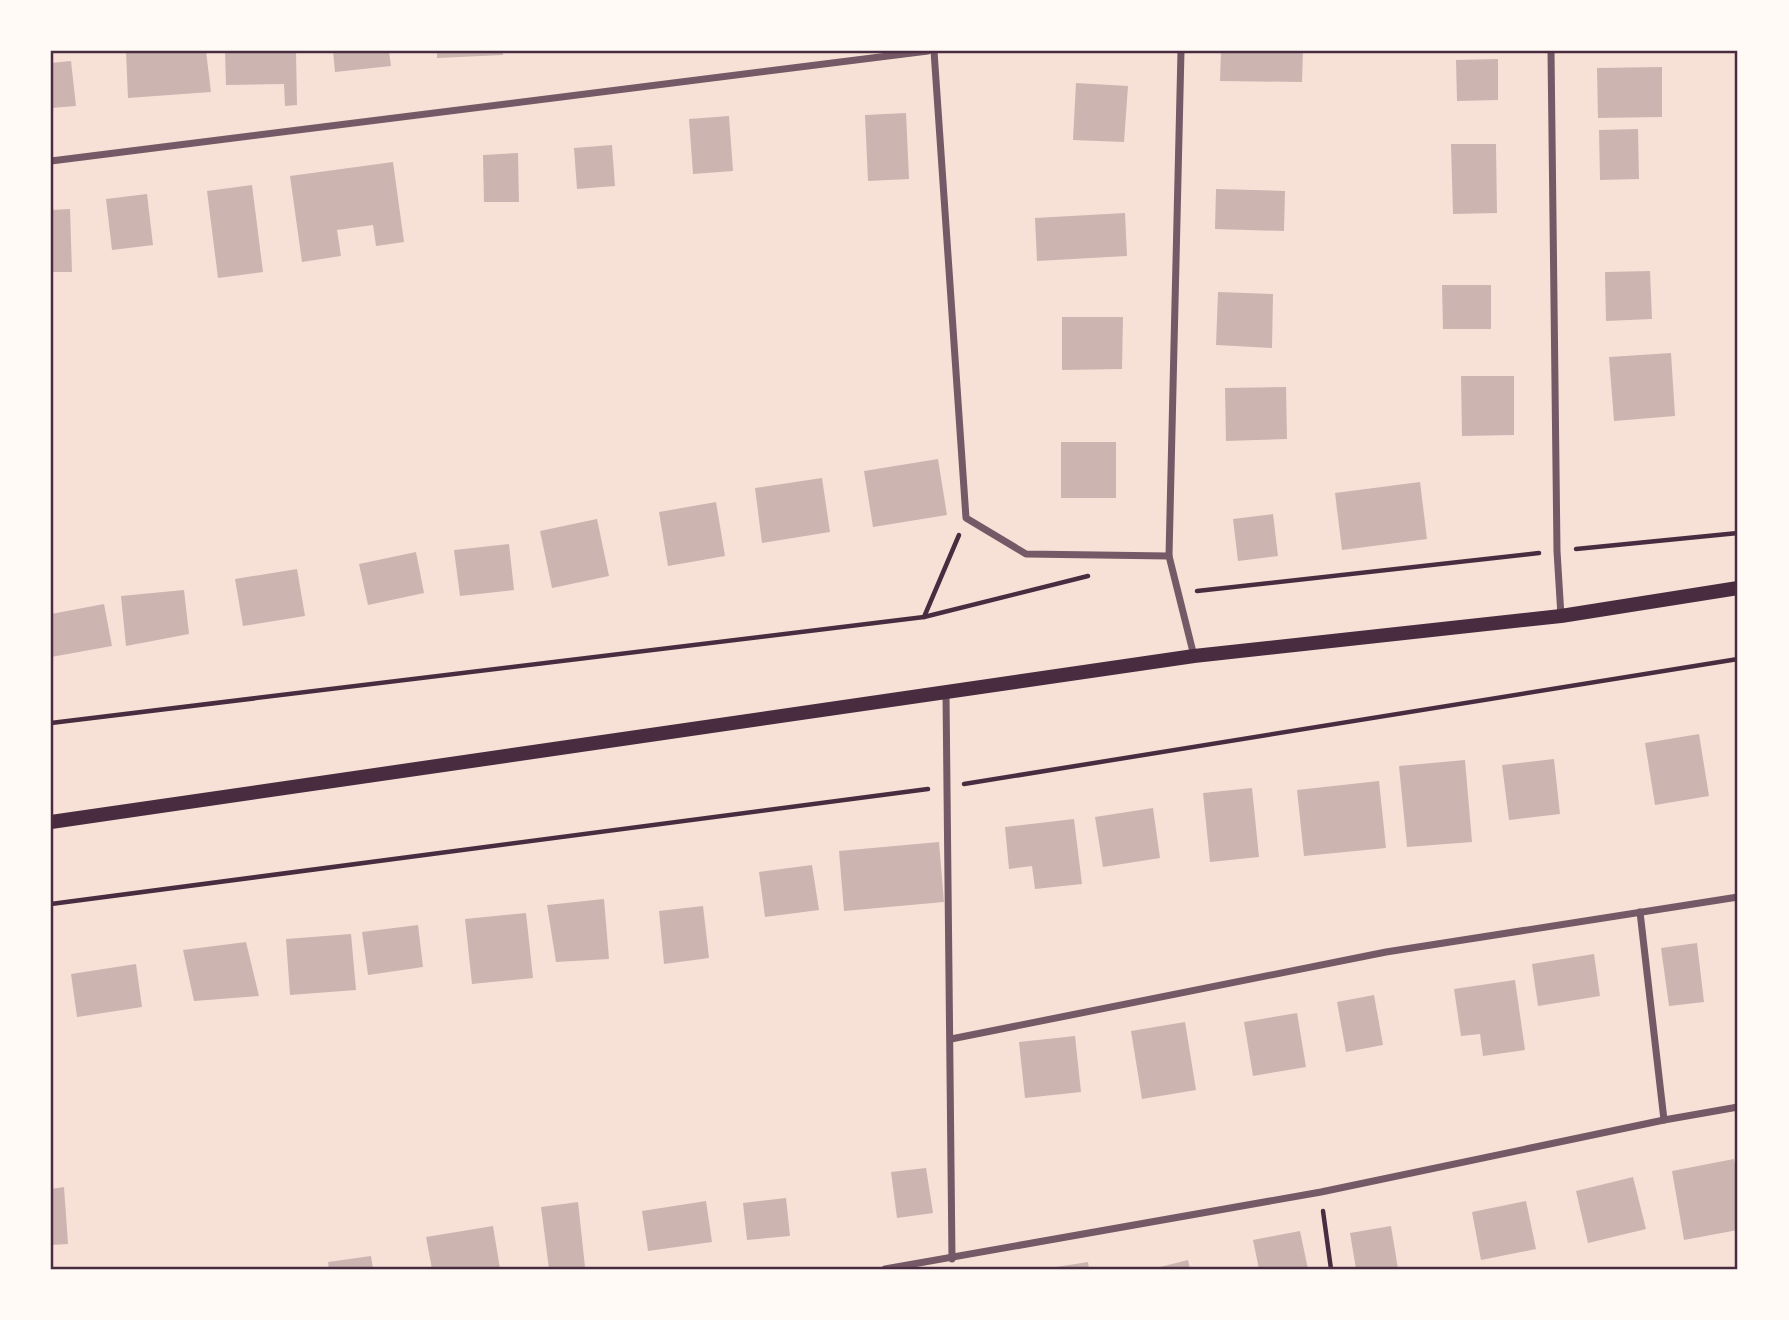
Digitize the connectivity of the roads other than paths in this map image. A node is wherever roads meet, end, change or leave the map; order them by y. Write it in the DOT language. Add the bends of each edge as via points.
graph roads {
  1 [pos="928,51"];
  2 [pos="934,51"];
  3 [pos="1181,51"];
  4 [pos="1551,51"];
  5 [pos="51,161"];
  6 [pos="1169,556"];
  7 [pos="1738,588"];
  8 [pos="1561,615"];
  9 [pos="1194,656"];
  10 [pos="946,694"];
  11 [pos="51,822"];
  12 [pos="1738,897"];
  13 [pos="1640,912"];
  14 [pos="951,1039"];
  15 [pos="1738,1107"];
  16 [pos="1664,1120"];
  17 [pos="951,1259"];
  18 [pos="885,1269"];
  1 -- 5 [label="street"];
  2 -- 6 [label="street" via="966,519 1026,554"];
  3 -- 6 [label="street"];
  4 -- 8 [label="street"];
  6 -- 9 [label="street"];
  7 -- 8 [label="main road"];
  8 -- 9 [label="main road"];
  9 -- 10 [label="main road"];
  10 -- 11 [label="main road"];
  10 -- 14 [label="street"];
  12 -- 13 [label="street"];
  13 -- 14 [label="street" via="1386,952"];
  13 -- 16 [label="street"];
  14 -- 17 [label="street"];
  15 -- 16 [label="street"];
  16 -- 17 [label="street" via="1321,1192"];
  17 -- 18 [label="street"];
}
